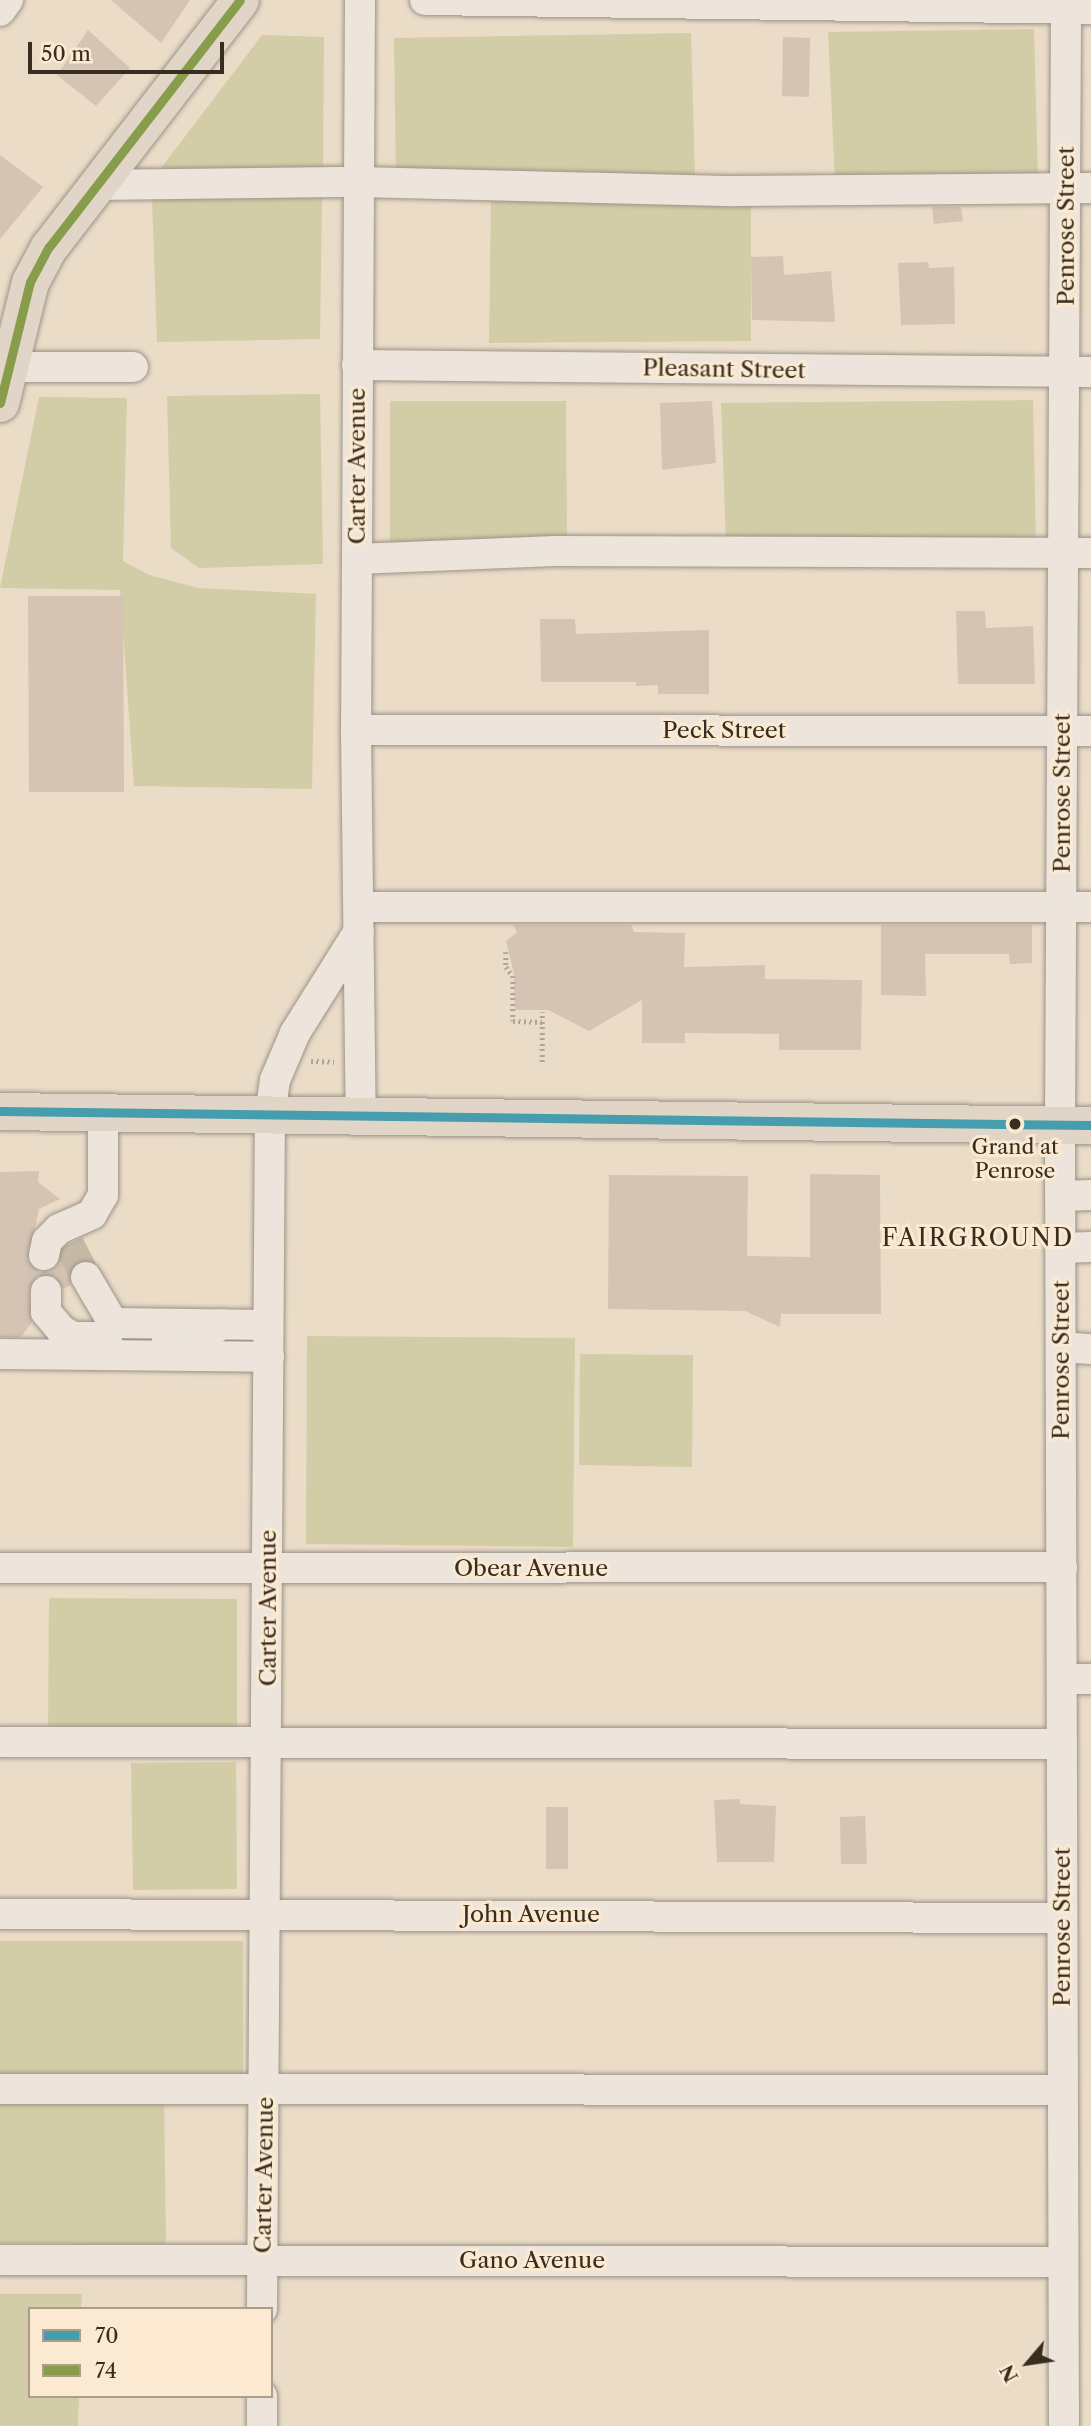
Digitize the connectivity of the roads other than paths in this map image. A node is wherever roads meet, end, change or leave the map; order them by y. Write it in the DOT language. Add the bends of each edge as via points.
graph roads {
  1 [pos="8,0"];
  2 [pos="240,0"];
  3 [pos="360,0"];
  4 [pos="425,0"];
  5 [pos="1074,6"];
  6 [pos="0,10"];
  7 [pos="359,182"];
  8 [pos="95,184"];
  9 [pos="1078,188"];
  10 [pos="357,365"];
  11 [pos="8,366"];
  12 [pos="133,367"];
  13 [pos="1079,372"];
  14 [pos="0,402"];
  15 [pos="1061,553"];
  16 [pos="1091,553"];
  17 [pos="357,559"];
  18 [pos="356,730"];
  19 [pos="1061,732"];
  20 [pos="1091,732"];
  21 [pos="1077,907"];
  22 [pos="359,919"];
  23 [pos="0,1111"];
  24 [pos="103,1113"];
  25 [pos="270,1115"];
  26 [pos="361,1116"];
  27 [pos="1076,1124"];
  28 [pos="1091,1195"];
  29 [pos="1061,1196"];
  30 [pos="59,1242"];
  31 [pos="1091,1247"];
  32 [pos="1061,1248"];
  33 [pos="86,1277"];
  34 [pos="46,1292"];
  35 [pos="222,1324"];
  36 [pos="268,1325"];
  37 [pos="1061,1348"];
  38 [pos="1091,1349"];
  39 [pos="0,1354"];
  40 [pos="269,1357"];
  41 [pos="0,1567"];
  42 [pos="1062,1567"];
  43 [pos="268,1568"];
  44 [pos="1062,1679"];
  45 [pos="1091,1679"];
  46 [pos="268,1740"];
  47 [pos="0,1742"];
  48 [pos="1062,1744"];
  49 [pos="268,1912"];
  50 [pos="0,1914"];
  51 [pos="1062,1918"];
  52 [pos="265,2088"];
  53 [pos="0,2089"];
  54 [pos="1063,2090"];
  55 [pos="0,2260"];
  56 [pos="262,2260"];
  57 [pos="1063,2262"];
  58 [pos="262,2307"];
  59 [pos="262,2398"];
  60 [pos="262,2426"];
  61 [pos="1064,2426"];
  1 -- 6 [label="street"];
  2 -- 8 [label="main road"];
  3 -- 7 [label="street, Carter Avenue"];
  4 -- 5 [label="street"];
  5 -- 9 [label="street, Penrose Street"];
  7 -- 8 [label="street"];
  7 -- 9 [label="street" via="735,191"];
  7 -- 10 [label="street, Carter Avenue"];
  8 -- 11 [label="main road" via="30,282"];
  9 -- 13 [label="street, Penrose Street"];
  10 -- 13 [label="street, Pleasant Street"];
  10 -- 17 [label="street, Carter Avenue"];
  11 -- 12 [label="street"];
  11 -- 14 [label="main road"];
  13 -- 15 [label="street, Penrose Street"];
  15 -- 16 [label="street"];
  15 -- 17 [label="street" via="555,551"];
  15 -- 19 [label="street, Penrose Street"];
  17 -- 18 [label="street, Carter Avenue"];
  18 -- 19 [label="street, Peck Street"];
  18 -- 22 [label="street, Carter Avenue"];
  19 -- 20 [label="street, Peck Street"];
  19 -- 21 [label="street, Penrose Street"];
  21 -- 22 [label="street"];
  21 -- 27 [label="street, Penrose Street"];
  22 -- 25 [label="street, Carter Avenue" via="295,1033 275,1080"];
  22 -- 26 [label="street, Carter Avenue"];
  23 -- 24 [label="main road"];
  24 -- 25 [label="main road"];
  24 -- 30 [label="street" via="103,1195 92,1214"];
  25 -- 26 [label="main road"];
  25 -- 36 [label="street, Carter Avenue"];
  26 -- 27 [label="main road"];
  27 -- 29 [label="street, Penrose Street"];
  28 -- 29 [label="street"];
  29 -- 32 [label="street, Penrose Street"];
  31 -- 32 [label="street"];
  32 -- 37 [label="street, Penrose Street"];
  33 -- 35 [label="street" via="113,1323"];
  34 -- 35 [label="street" via="46,1312 52,1322 73,1336 198,1339"];
  35 -- 36 [label="street"];
  36 -- 40 [label="street, Carter Avenue"];
  37 -- 38 [label="street"];
  37 -- 42 [label="street, Penrose Street"];
  39 -- 40 [label="street"];
  40 -- 43 [label="street, Carter Avenue"];
  41 -- 43 [label="street, Obear Avenue"];
  42 -- 43 [label="street, Obear Avenue"];
  42 -- 44 [label="street, Penrose Street"];
  43 -- 46 [label="street, Carter Avenue"];
  44 -- 45 [label="street"];
  44 -- 48 [label="street, Penrose Street"];
  46 -- 47 [label="street"];
  46 -- 48 [label="street"];
  46 -- 49 [label="street, Carter Avenue"];
  48 -- 51 [label="street, Penrose Street"];
  49 -- 50 [label="street, John Avenue"];
  49 -- 51 [label="street, John Avenue"];
  49 -- 52 [label="street, Carter Avenue"];
  51 -- 54 [label="street, Penrose Street"];
  52 -- 53 [label="street"];
  52 -- 54 [label="street"];
  52 -- 56 [label="street, Carter Avenue"];
  54 -- 57 [label="street, Penrose Street"];
  55 -- 56 [label="street, Gano Avenue"];
  56 -- 57 [label="street, Gano Avenue"];
  56 -- 58 [label="street, Carter Avenue"];
  57 -- 61 [label="street, Penrose Street"];
  59 -- 60 [label="street"];
}
